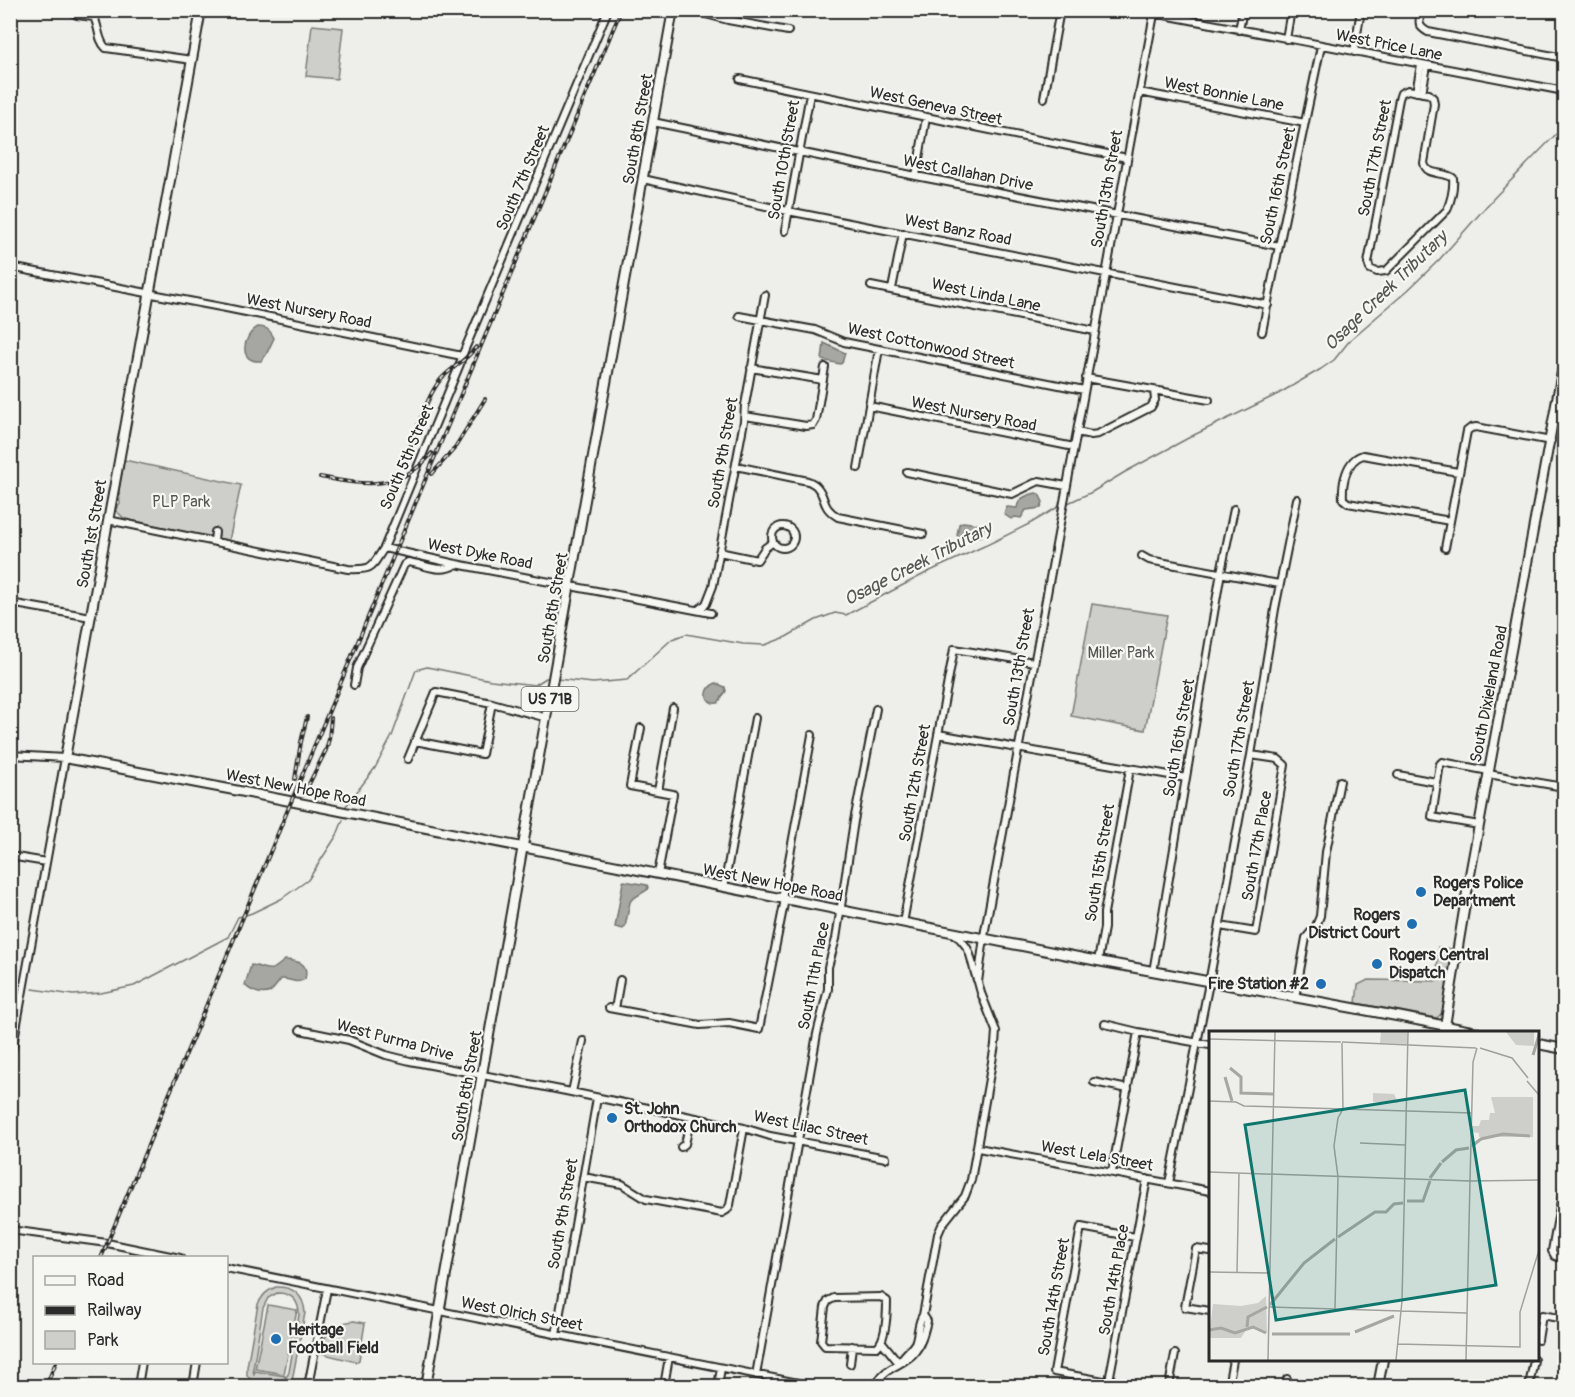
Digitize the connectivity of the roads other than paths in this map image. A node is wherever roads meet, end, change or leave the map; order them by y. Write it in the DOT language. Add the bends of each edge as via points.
graph roads {
  1 [pos="73,10"];
  2 [pos="201,10"];
  3 [pos="608,10"];
  4 [pos="673,10"];
  5 [pos="692,10"];
  6 [pos="1060,10"];
  7 [pos="1138,10"];
  8 [pos="1243,10"];
  9 [pos="1292,10"];
  10 [pos="1361,10"];
  11 [pos="1421,10"];
  12 [pos="1154,14"];
  13 [pos="1239,30"];
  14 [pos="788,31"];
  15 [pos="1286,39"];
  16 [pos="1321,46"];
  17 [pos="1354,52"];
  18 [pos="1564,58"];
  19 [pos="192,60"];
  20 [pos="1424,65"];
  21 [pos="740,79"];
  22 [pos="1564,91"];
  23 [pos="1139,92"];
  24 [pos="1419,92"];
  25 [pos="810,94"];
  26 [pos="1044,98"];
  27 [pos="926,118"];
  28 [pos="653,122"];
  29 [pos="1305,123"];
  30 [pos="799,152"];
  31 [pos="1127,158"];
  32 [pos="916,176"];
  33 [pos="643,179"];
  34 [pos="788,211"];
  35 [pos="1116,216"];
  36 [pos="785,231"];
  37 [pos="903,233"];
  38 [pos="1279,246"];
  39 [pos="10,267"];
  40 [pos="1106,274"];
  41 [pos="871,286"];
  42 [pos="892,289"];
  43 [pos="150,294"];
  44 [pos="765,295"];
  45 [pos="1268,304"];
  46 [pos="739,316"];
  47 [pos="760,320"];
  48 [pos="1095,331"];
  49 [pos="1262,332"];
  50 [pos="879,349"];
  51 [pos="462,356"];
  52 [pos="1564,363"];
  53 [pos="825,367"];
  54 [pos="751,368"];
  55 [pos="1086,378"];
  56 [pos="823,380"];
  57 [pos="1084,390"];
  58 [pos="1154,391"];
  59 [pos="1209,400"];
  60 [pos="869,406"];
  61 [pos="745,416"];
  62 [pos="1077,432"];
  63 [pos="1551,441"];
  64 [pos="1074,447"];
  65 [pos="736,465"];
  66 [pos="858,468"];
  67 [pos="907,472"];
  68 [pos="1458,472"];
  69 [pos="1066,486"];
  70 [pos="1297,499"];
  71 [pos="1234,509"];
  72 [pos="108,520"];
  73 [pos="1450,521"];
  74 [pos="215,531"];
  75 [pos="923,534"];
  76 [pos="214,540"];
  77 [pos="773,542"];
  78 [pos="384,548"];
  79 [pos="1445,548"];
  80 [pos="719,552"];
  81 [pos="1143,556"];
  82 [pos="456,564"];
  83 [pos="1221,572"];
  84 [pos="1279,584"];
  85 [pos="570,586"];
  86 [pos="10,603"];
  87 [pos="698,610"];
  88 [pos="711,613"];
  89 [pos="91,617"];
  90 [pos="1034,662"];
  91 [pos="354,685"];
  92 [pos="492,703"];
  93 [pos="674,708"];
  94 [pos="876,709"];
  95 [pos="547,718"];
  96 [pos="755,718"];
  97 [pos="640,728"];
  98 [pos="938,734"];
  99 [pos="812,735"];
  100 [pos="416,741"];
  101 [pos="1018,747"];
  102 [pos="10,754"];
  103 [pos="1251,755"];
  104 [pos="65,758"];
  105 [pos="408,759"];
  106 [pos="1130,769"];
  107 [pos="1489,772"];
  108 [pos="1398,775"];
  109 [pos="1186,778"];
  110 [pos="1340,781"];
  111 [pos="1436,782"];
  112 [pos="1564,787"];
  113 [pos="658,791"];
  114 [pos="1479,825"];
  115 [pos="524,846"];
  116 [pos="10,856"];
  117 [pos="46,862"];
  118 [pos="658,874"];
  119 [pos="724,887"];
  120 [pos="783,898"];
  121 [pos="840,910"];
  122 [pos="903,923"];
  123 [pos="1220,926"];
  124 [pos="954,933"];
  125 [pos="984,939"];
  126 [pos="1098,962"];
  127 [pos="1153,972"];
  128 [pos="620,980"];
  129 [pos="978,982"];
  130 [pos="1209,982"];
  131 [pos="1295,998"];
  132 [pos="1105,1024"];
  133 [pos="1445,1029"];
  134 [pos="300,1030"];
  135 [pos="1466,1031"];
  136 [pos="1138,1032"];
  137 [pos="583,1041"];
  138 [pos="1196,1042"];
  139 [pos="1539,1044"];
  140 [pos="1209,1045"];
  141 [pos="1564,1049"];
  142 [pos="10,1062"];
  143 [pos="483,1076"];
  144 [pos="1095,1082"];
  145 [pos="1128,1089"];
  146 [pos="572,1092"];
  147 [pos="597,1098"];
  148 [pos="692,1117"];
  149 [pos="744,1128"];
  150 [pos="799,1141"];
  151 [pos="681,1147"];
  152 [pos="978,1148"];
  153 [pos="886,1158"];
  154 [pos="1112,1172"];
  155 [pos="583,1177"];
  156 [pos="1147,1179"];
  157 [pos="1169,1183"];
  158 [pos="1564,1184"];
  159 [pos="1209,1191"];
  160 [pos="10,1230"];
  161 [pos="1136,1237"];
  162 [pos="1209,1251"];
  163 [pos="161,1255"];
  164 [pos="1564,1259"];
  165 [pos="228,1268"];
  166 [pos="327,1288"];
  167 [pos="1209,1311"];
  168 [pos="440,1312"];
  169 [pos="1564,1319"];
  170 [pos="1539,1334"];
  171 [pos="556,1335"];
  172 [pos="882,1342"];
  173 [pos="852,1346"];
  174 [pos="1174,1354"];
  175 [pos="669,1357"];
  176 [pos="1233,1361"];
  177 [pos="1383,1361"];
  178 [pos="1534,1361"];
  179 [pos="899,1363"];
  180 [pos="142,1364"];
  181 [pos="197,1364"];
  182 [pos="850,1364"];
  183 [pos="721,1368"];
  184 [pos="756,1375"];
  185 [pos="787,1384"];
  186 [pos="1109,1384"];
  187 [pos="138,1386"];
  188 [pos="193,1386"];
  189 [pos="308,1386"];
  190 [pos="426,1386"];
  191 [pos="664,1386"];
  192 [pos="718,1386"];
  193 [pos="813,1386"];
  194 [pos="876,1386"];
  195 [pos="1169,1386"];
  196 [pos="1228,1386"];
  197 [pos="1378,1386"];
  198 [pos="1529,1386"];
  1 -- 19 [label="street" via="77,15 94,17 106,48"];
  2 -- 19 [label="main road, South 1st Street"];
  3 -- 51 [label="street, South 7th Street"];
  4 -- 28 [label="main road, South 8th Street / US 71B"];
  5 -- 14 [label="street"];
  6 -- 26 [label="street"];
  7 -- 12 [label="street, West Price Lane"];
  8 -- 13 [label="street"];
  9 -- 15 [label="street"];
  10 -- 17 [label="street"];
  11 -- 18 [label="street" via="1419,23 1428,32"];
  12 -- 13 [label="street, West Price Lane"];
  12 -- 23 [label="street, South 13th Street"];
  13 -- 15 [label="street, West Price Lane"];
  15 -- 16 [label="street, West Price Lane"];
  16 -- 17 [label="street, West Price Lane"];
  16 -- 29 [label="street, South 16th Street"];
  17 -- 20 [label="street, West Price Lane"];
  19 -- 43 [label="main road, South 1st Street"];
  20 -- 22 [label="street, West Price Lane"];
  20 -- 24 [label="street, South 17th Street"];
  21 -- 25 [label="street, West Geneva Street"];
  23 -- 29 [label="street, West Bonnie Lane"];
  23 -- 31 [label="street, South 13th Street"];
  24 -- 24 [label="street, South 17th Street" via="1408,90 1399,99 1368,262 1370,269 1377,272 1386,271 1444,214 1450,202 1453,178 1425,168 1434,104 1429,94"];
  25 -- 27 [label="street, West Geneva Street"];
  25 -- 30 [label="street, South 10th Street"];
  27 -- 31 [label="street, West Geneva Street"];
  27 -- 32 [label="street"];
  28 -- 30 [label="street, West Callahan Drive"];
  28 -- 33 [label="main road, South 8th Street / US 71B"];
  29 -- 38 [label="street, South 16th Street"];
  30 -- 32 [label="street, West Callahan Drive"];
  30 -- 34 [label="street, South 10th Street"];
  31 -- 35 [label="street, South 13th Street"];
  32 -- 35 [label="street, West Callahan Drive"];
  33 -- 34 [label="street, West Banz Road"];
  33 -- 85 [label="main road, South 8th Street / US 71B"];
  34 -- 36 [label="street, South 10th Street"];
  34 -- 37 [label="street, West Banz Road"];
  35 -- 38 [label="street, West Callahan Drive"];
  35 -- 40 [label="street, South 13th Street"];
  37 -- 40 [label="street, West Banz Road"];
  37 -- 42 [label="street"];
  38 -- 45 [label="street, South 16th Street"];
  39 -- 43 [label="street, West Nursery Road"];
  40 -- 45 [label="street, West Banz Road"];
  40 -- 48 [label="street, South 13th Street"];
  41 -- 42 [label="street, West Linda Lane"];
  42 -- 48 [label="street, West Linda Lane"];
  43 -- 51 [label="street, West Nursery Road"];
  43 -- 72 [label="main road, South 1st Street"];
  44 -- 47 [label="street, South 9th Street"];
  45 -- 49 [label="street, South 16th Street"];
  46 -- 47 [label="street, West Cottonwood Street"];
  47 -- 50 [label="street, West Cottonwood Street" via="815,330 837,340"];
  47 -- 54 [label="street, South 9th Street"];
  48 -- 55 [label="street, South 13th Street"];
  50 -- 57 [label="street, West Cottonwood Street"];
  50 -- 60 [label="street"];
  51 -- 78 [label="street, South 5th Street"];
  52 -- 63 [label="main road, South Dixieland Road"];
  53 -- 56 [label="street"];
  54 -- 56 [label="street"];
  54 -- 61 [label="street, South 9th Street"];
  55 -- 57 [label="street, South 13th Street"];
  55 -- 58 [label="street"];
  56 -- 61 [label="street" via="813,425"];
  57 -- 62 [label="street, South 13th Street"];
  58 -- 59 [label="street"];
  58 -- 62 [label="street" via="1151,407 1098,434"];
  60 -- 64 [label="street, West Nursery Road"];
  60 -- 66 [label="street"];
  61 -- 65 [label="street, South 9th Street"];
  62 -- 64 [label="street, South 13th Street"];
  63 -- 68 [label="street" via="1470,428"];
  63 -- 107 [label="main road, South Dixieland Road"];
  64 -- 69 [label="street, South 13th Street"];
  65 -- 75 [label="street" via="808,481 817,486 825,506 838,517"];
  65 -- 80 [label="street, South 9th Street"];
  67 -- 69 [label="street" via="1012,494 1038,481"];
  68 -- 73 [label="street"];
  68 -- 73 [label="street" via="1367,455 1359,456 1347,471 1343,499 1348,503"];
  69 -- 90 [label="street, South 13th Street"];
  70 -- 84 [label="street, South 17th Street"];
  71 -- 83 [label="street, South 16th Street"];
  72 -- 76 [label="street"];
  72 -- 89 [label="main road, South 1st Street"];
  73 -- 79 [label="street"];
  74 -- 76 [label="street"];
  76 -- 78 [label="street, South 5th Street" via="366,569"];
  77 -- 80 [label="street" via="757,560"];
  78 -- 82 [label="street, West Dyke Road"];
  80 -- 87 [label="street, South 9th Street" via="713,586 706,604"];
  81 -- 83 [label="street"];
  82 -- 85 [label="street, West Dyke Road"];
  82 -- 91 [label="street" via="442,569 408,562 404,565 357,668"];
  83 -- 84 [label="street"];
  83 -- 109 [label="street, South 16th Street"];
  84 -- 103 [label="street, South 17th Street"];
  85 -- 87 [label="street, West Dyke Road"];
  85 -- 95 [label="main road, South 8th Street / US 71B"];
  86 -- 89 [label="street"];
  87 -- 88 [label="street, West Dyke Road"];
  89 -- 104 [label="main road, South 1st Street"];
  90 -- 98 [label="street, South 12th Street" via="954,649"];
  90 -- 101 [label="street, South 13th Street"];
  92 -- 95 [label="street"];
  92 -- 100 [label="street" via="436,692"];
  92 -- 100 [label="street" via="482,754"];
  93 -- 113 [label="street"];
  94 -- 121 [label="street, South 11th Place"];
  95 -- 115 [label="main road, South 8th Street / US 71B"];
  96 -- 119 [label="street"];
  97 -- 113 [label="street" via="630,786"];
  98 -- 101 [label="street"];
  98 -- 122 [label="street, South 12th Street"];
  99 -- 120 [label="street"];
  100 -- 105 [label="street"];
  101 -- 106 [label="street"];
  101 -- 125 [label="street, South 13th Street"];
  102 -- 104 [label="street"];
  103 -- 123 [label="street, South 17th Street"];
  103 -- 123 [label="street, South 17th Place" via="1278,759 1285,765 1256,932"];
  104 -- 115 [label="main road, West New Hope Road"];
  104 -- 117 [label="street, South 1st Street"];
  106 -- 109 [label="street"];
  106 -- 126 [label="street, South 15th Street"];
  107 -- 111 [label="street" via="1442,762"];
  107 -- 112 [label="street"];
  107 -- 114 [label="main road, South Dixieland Road"];
  108 -- 111 [label="street"];
  109 -- 127 [label="street, South 16th Street"];
  110 -- 131 [label="street" via="1326,852 1320,916 1306,938"];
  111 -- 114 [label="street" via="1432,817"];
  113 -- 118 [label="street" via="673,794"];
  114 -- 133 [label="main road, South Dixieland Road"];
  115 -- 118 [label="main road, West New Hope Road"];
  115 -- 143 [label="main road, South 8th Street / US 71B"];
  116 -- 117 [label="street"];
  117 -- 142 [label="street, South 1st Street"];
  118 -- 119 [label="main road, West New Hope Road"];
  119 -- 120 [label="main road, West New Hope Road"];
  120 -- 121 [label="main road, West New Hope Road"];
  120 -- 128 [label="street" via="759,1029 729,1023 700,1025 612,1008"];
  121 -- 122 [label="main road, West New Hope Road"];
  121 -- 150 [label="street, South 11th Place"];
  122 -- 124 [label="main road, West New Hope Road"];
  123 -- 130 [label="street, South 17th Street"];
  124 -- 125 [label="main road, West New Hope Road"];
  124 -- 129 [label="street" via="969,951"];
  125 -- 126 [label="main road, West New Hope Road"];
  125 -- 129 [label="street, South 13th Street"];
  126 -- 127 [label="main road, West New Hope Road"];
  127 -- 130 [label="main road, West New Hope Road"];
  129 -- 152 [label="street, South 13th Street" via="996,1031"];
  130 -- 131 [label="main road, West New Hope Road"];
  130 -- 138 [label="street"];
  131 -- 133 [label="main road, West New Hope Road"];
  132 -- 136 [label="street"];
  133 -- 135 [label="main road, West New Hope Road"];
  134 -- 143 [label="street, West Purma Drive" via="349,1040 399,1059"];
  136 -- 138 [label="street"];
  136 -- 145 [label="street"];
  137 -- 146 [label="street"];
  138 -- 140 [label="street"];
  138 -- 157 [label="street"];
  139 -- 141 [label="main road"];
  143 -- 146 [label="street, West Lilac Street"];
  143 -- 168 [label="main road, South 8th Street / US 71B"];
  144 -- 145 [label="street"];
  145 -- 154 [label="street"];
  146 -- 147 [label="street, West Lilac Street"];
  147 -- 148 [label="street, West Lilac Street"];
  147 -- 155 [label="street, South 9th Street"];
  148 -- 149 [label="street, West Lilac Street"];
  148 -- 151 [label="street"];
  149 -- 150 [label="street, West Lilac Street"];
  149 -- 155 [label="street" via="730,1205 722,1213 646,1199 622,1184"];
  150 -- 153 [label="street, West Lilac Street"];
  150 -- 184 [label="street, South 11th Place"];
  152 -- 154 [label="street, West Lela Street"];
  152 -- 179 [label="street, South 13th Street" via="968,1188 938,1234 923,1339 915,1353"];
  154 -- 156 [label="street, West Lela Street"];
  155 -- 171 [label="street, South 9th Street"];
  156 -- 157 [label="street, West Lela Street"];
  156 -- 161 [label="street, South 14th Place"];
  157 -- 159 [label="street, West Lela Street"];
  158 -- 164 [label="street" via="1552,1251"];
  160 -- 163 [label="street" via="97,1241"];
  161 -- 186 [label="street, South 14th Place"];
  161 -- 186 [label="street, South 14th Street" via="1080,1227 1054,1372"];
  162 -- 167 [label="street" via="1196,1249 1185,1306"];
  165 -- 166 [label="street, West Olrich Street"];
  166 -- 168 [label="street, West Olrich Street"];
  166 -- 189 [label="street"];
  168 -- 171 [label="street, West Olrich Street"];
  168 -- 190 [label="main road, South 8th Street / US 71B"];
  169 -- 170 [label="street" via="1542,1315"];
  171 -- 175 [label="street, West Olrich Street"];
  172 -- 173 [label="street" via="877,1347"];
  172 -- 173 [label="street" via="887,1301 881,1297 834,1298 825,1307 821,1341 825,1346"];
  172 -- 179 [label="street"];
  173 -- 182 [label="street"];
  174 -- 195 [label="street"];
  175 -- 183 [label="street, West Olrich Street"];
  175 -- 191 [label="street"];
  176 -- 196 [label="street"];
  177 -- 197 [label="main road"];
  178 -- 198 [label="street"];
  179 -- 194 [label="street, South 13th Street" via="882,1375"];
  180 -- 187 [label="street"];
  181 -- 188 [label="street"];
  183 -- 184 [label="street, West Olrich Street"];
  183 -- 192 [label="street"];
  184 -- 185 [label="street, West Olrich Street"];
  185 -- 193 [label="street, West Olrich Street"];
}
